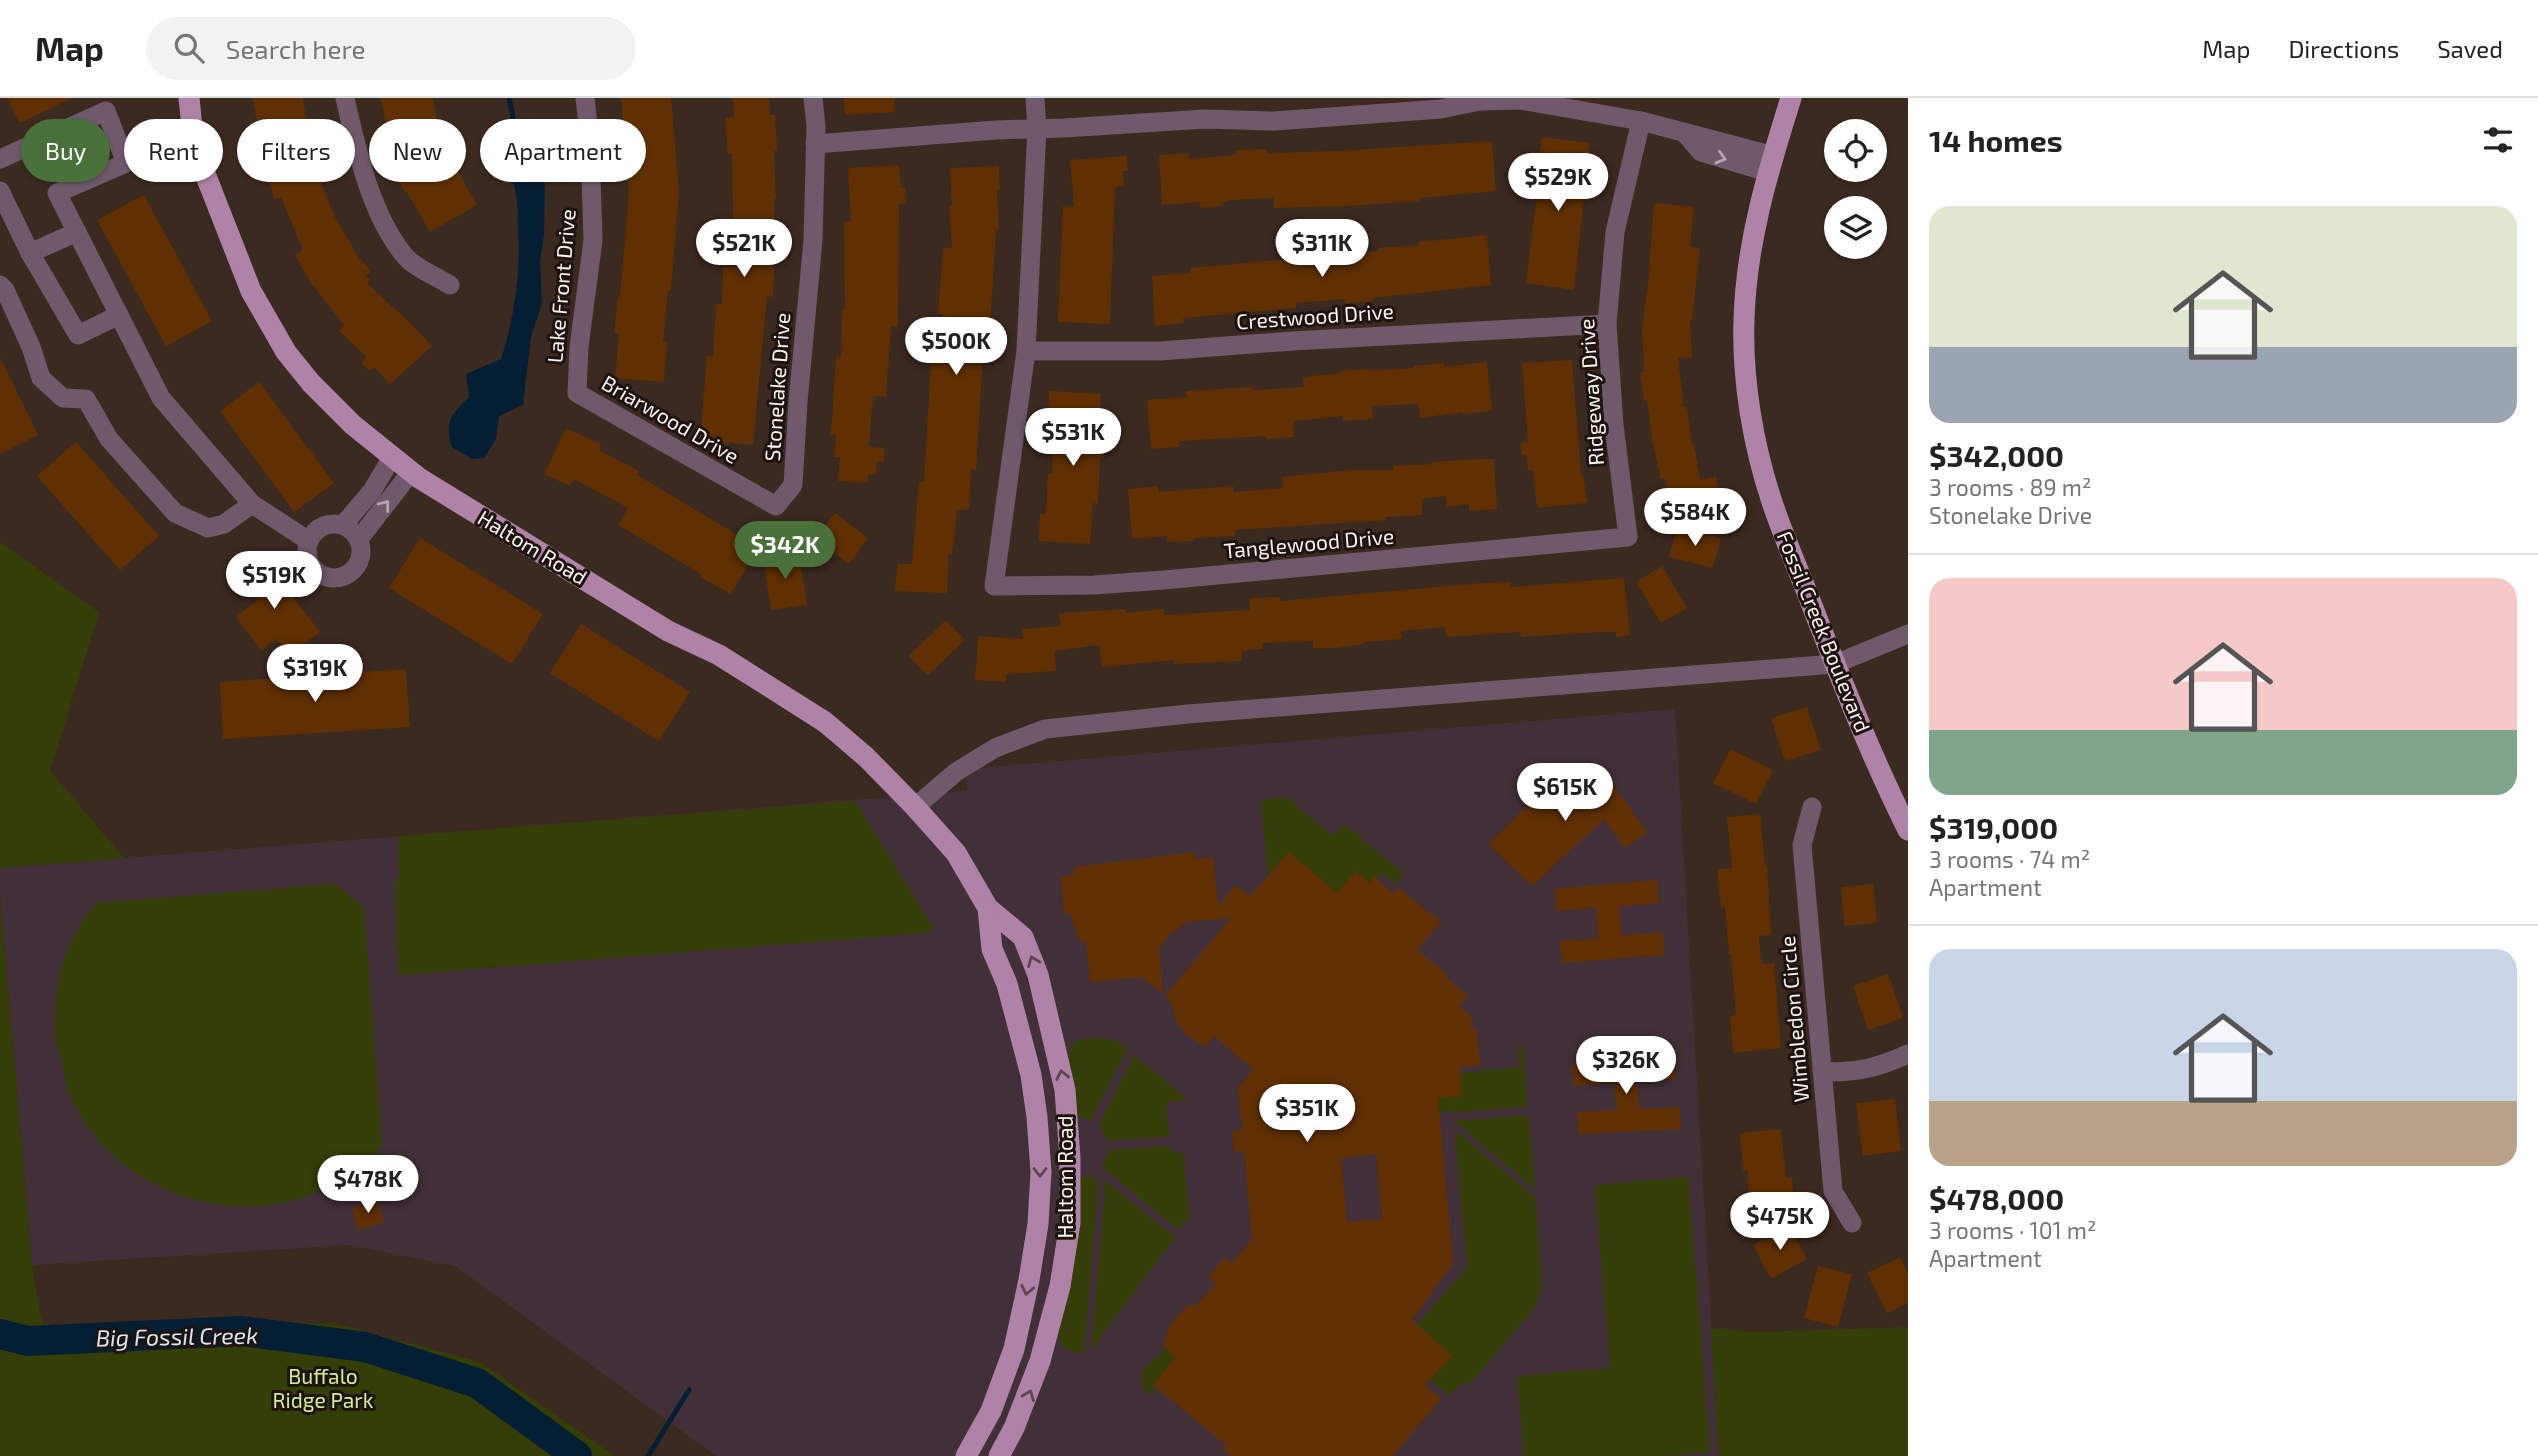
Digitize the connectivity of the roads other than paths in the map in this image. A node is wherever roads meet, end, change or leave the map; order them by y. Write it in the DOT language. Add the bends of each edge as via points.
graph roads {
  1 [pos="189,98"];
  2 [pos="345,98"];
  3 [pos="585,98"];
  4 [pos="813,98"];
  5 [pos="1035,98"];
  6 [pos="1791,98"];
  7 [pos="1480,100"];
  8 [pos="1641,121"];
  9 [pos="1037,128"];
  10 [pos="815,144"];
  11 [pos="0,159"];
  12 [pos="1767,165"];
  13 [pos="0,191"];
  14 [pos="77,232"];
  15 [pos="30,253"];
  16 [pos="0,285"];
  17 [pos="450,285"];
  18 [pos="119,315"];
  19 [pos="1607,324"];
  20 [pos="1026,351"];
  21 [pos="578,393"];
  22 [pos="392,457"];
  23 [pos="411,472"];
  24 [pos="251,505"];
  25 [pos="776,506"];
  26 [pos="344,525"];
  27 [pos="1628,537"];
  28 [pos="359,539"];
  29 [pos="309,541"];
  30 [pos="1908,634"];
  31 [pos="1835,664"];
  32 [pos="915,807"];
  33 [pos="1812,807"];
  34 [pos="1908,830"];
  35 [pos="989,908"];
  36 [pos="1051,1027"];
  37 [pos="1019,1032"];
  38 [pos="1908,1054"];
  39 [pos="1822,1071"];
  40 [pos="1852,1223"];
  41 [pos="1014,1349"];
  42 [pos="1040,1361"];
  43 [pos="1005,1371"];
  44 [pos="966,1456"];
  45 [pos="999,1456"];
  1 -- 22 [label="main road, Haltom Road" via="202,166 251,291 286,352 311,383"];
  2 -- 17 [label="street" via="359,162 379,213 405,257"];
  3 -- 21 [label="street, Lake Front Drive" via="593,240"];
  4 -- 10 [label="street, Stonelake Drive"];
  5 -- 9 [label="street"];
  6 -- 12 [label="main road, Fossil Creek Boulevard"];
  7 -- 8 [label="street" via="1520,100"];
  7 -- 9 [label="street" via="1441,109 1274,121 1205,119"];
  8 -- 12 [label="street" via="1763,153"];
  8 -- 19 [label="street, Ridgeway Drive" via="1615,232"];
  9 -- 10 [label="street"];
  9 -- 20 [label="street"];
  10 -- 25 [label="street, Stonelake Drive" via="813,240 793,485"];
  11 -- 14 [label="street" via="106,111 127,163 57,194"];
  12 -- 31 [label="main road, Fossil Creek Boulevard" via="1744,320 1752,421 1772,501"];
  13 -- 15 [label="street"];
  14 -- 15 [label="street"];
  14 -- 18 [label="street"];
  15 -- 18 [label="street" via="78,335"];
  16 -- 24 [label="street" via="31,346 41,378 63,398 86,399 109,439 175,513 208,528 224,524"];
  18 -- 24 [label="street" via="160,398"];
  19 -- 20 [label="street, Crestwood Drive" via="1160,351"];
  19 -- 27 [label="street, Ridgeway Drive"];
  20 -- 27 [label="street, Tanglewood Drive" via="994,586 1164,580"];
  21 -- 25 [label="street, Briarwood Drive"];
  22 -- 23 [label="main road, Haltom Road"];
  22 -- 26 [label="street"];
  28 -- 23 [label="street, one-way"];
  23 -- 32 [label="main road, Haltom Road" via="825,722"];
  24 -- 29 [label="street"];
  26 -- 28 [label="street"];
  26 -- 29 [label="street" via="320,528"];
  28 -- 29 [label="street" via="359,564 345,576 332,579 315,571 309,562"];
  30 -- 31 [label="street"];
  31 -- 32 [label="street" via="1202,712 1045,729 995,748 956,772"];
  31 -- 34 [label="main road, Fossil Creek Boulevard"];
  32 -- 35 [label="main road, Haltom Road" via="956,853"];
  33 -- 39 [label="street, Wimbledon Circle" via="1802,845"];
  36 -- 35 [label="main road, Haltom Road, one-way" via="1023,937"];
  35 -- 37 [label="main road, Haltom Road" via="992,949"];
  36 -- 37 [label="main road"];
  42 -- 36 [label="main road, Haltom Road, one-way" via="1060,1286 1070,1223 1065,1090"];
  37 -- 41 [label="main road, Haltom Road, one-way" via="1031,1076 1041,1172 1038,1224"];
  38 -- 39 [label="street" via="1880,1067"];
  39 -- 40 [label="street, Wimbledon Circle" via="1832,1191"];
  41 -- 42 [label="main road"];
  41 -- 43 [label="main road, Haltom Road"];
  42 -- 43 [label="main road"];
  45 -- 42 [label="main road, Haltom Road, one-way"];
  43 -- 44 [label="main road, Haltom Road"];
}
